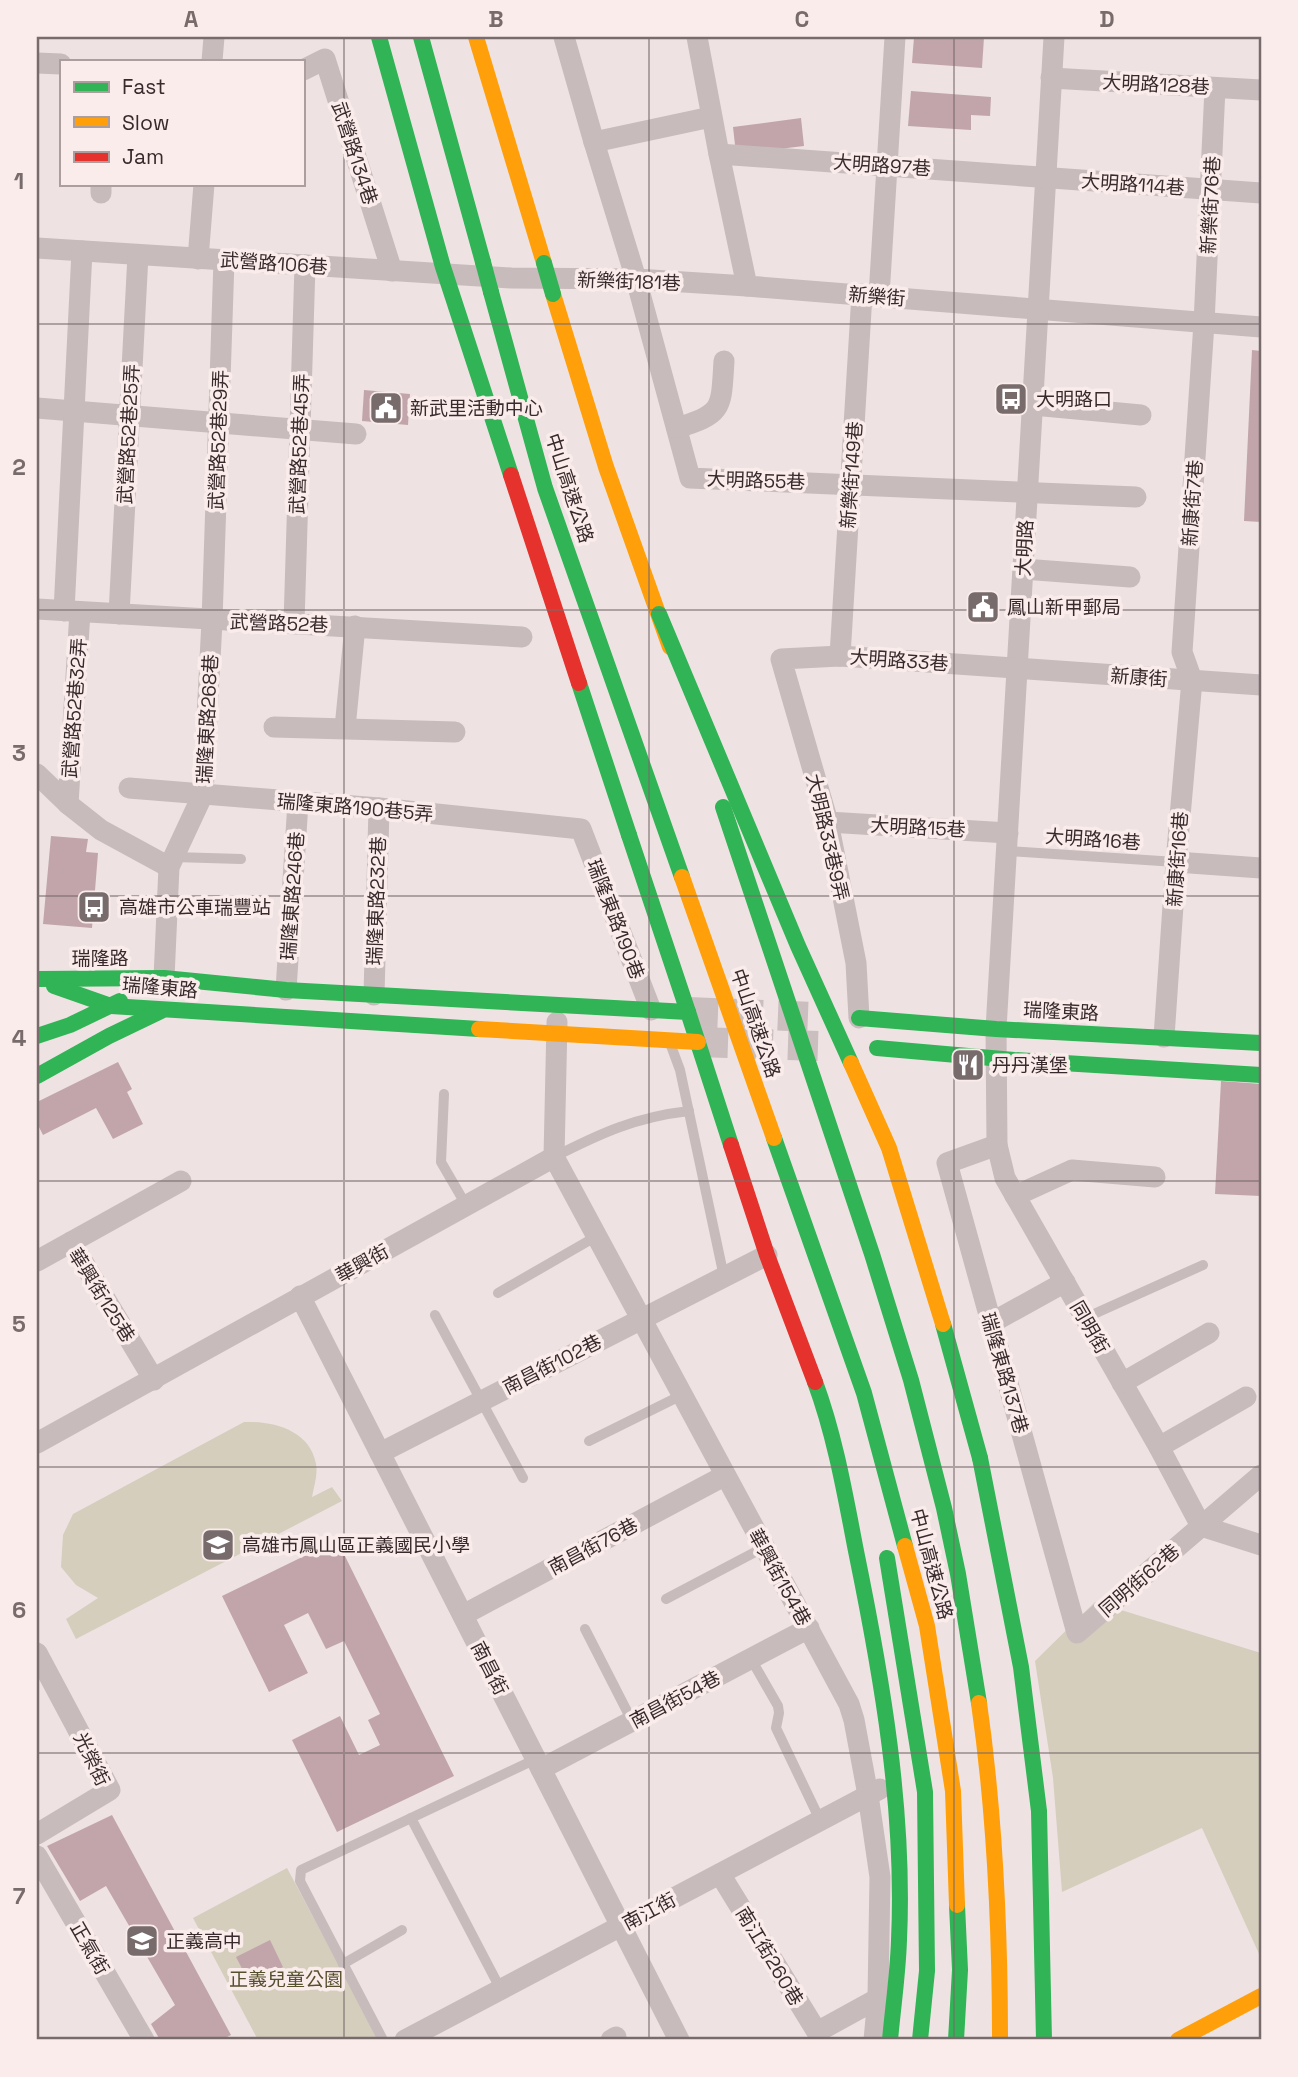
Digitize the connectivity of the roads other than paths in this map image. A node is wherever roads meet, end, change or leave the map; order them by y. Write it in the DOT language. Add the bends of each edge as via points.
graph roads {
  1 [pos="214,37"];
  2 [pos="379,37"];
  3 [pos="421,37"];
  4 [pos="477,37"];
  5 [pos="564,37"];
  6 [pos="697,37"];
  7 [pos="895,37"];
  8 [pos="1054,37"];
  9 [pos="212,60"];
  10 [pos="37,63"];
  11 [pos="60,64"];
  12 [pos="304,70"];
  13 [pos="1051,78"];
  14 [pos="1215,88"];
  15 [pos="1261,90"];
  16 [pos="711,117"];
  17 [pos="594,142"];
  18 [pos="719,154"];
  19 [pos="888,166"];
  20 [pos="1046,177"];
  21 [pos="204,186"];
  22 [pos="1211,190"];
  23 [pos="1261,193"];
  24 [pos="37,248"];
  25 [pos="82,251"];
  26 [pos="138,255"];
  27 [pos="198,259"];
  28 [pos="224,260"];
  29 [pos="305,265"];
  30 [pos="392,271"];
  31 [pos="511,278"];
  32 [pos="636,279"];
  33 [pos="747,286"];
  34 [pos="870,295"];
  35 [pos="1037,311"];
  36 [pos="1204,323"];
  37 [pos="1261,327"];
  38 [pos="724,361"];
  39 [pos="1032,405"];
  40 [pos="37,408"];
  41 [pos="75,411"];
  42 [pos="130,415"];
  43 [pos="1142,415"];
  44 [pos="219,423"];
  45 [pos="677,428"];
  46 [pos="299,429"];
  47 [pos="356,434"];
  48 [pos="850,484"];
  49 [pos="1028,493"];
  50 [pos="1136,497"];
  51 [pos="1023,569"];
  52 [pos="1130,577"];
  53 [pos="37,609"];
  54 [pos="72,611"];
  55 [pos="119,614"];
  56 [pos="659,614"];
  57 [pos="212,621"];
  58 [pos="293,623"];
  59 [pos="355,626"];
  60 [pos="522,637"];
  61 [pos="840,656"];
  62 [pos="781,659"];
  63 [pos="1017,668"];
  64 [pos="1192,680"];
  65 [pos="1261,685"];
  66 [pos="274,727"];
  67 [pos="345,728"];
  68 [pos="455,732"];
  69 [pos="37,774"];
  70 [pos="129,788"];
  71 [pos="203,794"];
  72 [pos="298,803"];
  73 [pos="68,804"];
  74 [pos="379,808"];
  75 [pos="828,822"];
  76 [pos="581,829"];
  77 [pos="1007,842"];
  78 [pos="241,859"];
  79 [pos="172,862"];
  80 [pos="1176,862"];
  81 [pos="1261,868"];
  82 [pos="164,978"];
  83 [pos="112,979"];
  84 [pos="37,981"];
  85 [pos="286,990"];
  86 [pos="374,995"];
  87 [pos="558,1004"];
  88 [pos="111,1006"];
  89 [pos="164,1009"];
  90 [pos="688,1012"];
  91 [pos="859,1018"];
  92 [pos="659,1025"];
  93 [pos="996,1029"];
  94 [pos="556,1034"];
  95 [pos="38,1035"];
  96 [pos="109,1036"];
  97 [pos="1164,1037"];
  98 [pos="698,1042"];
  99 [pos="1261,1043"];
  100 [pos="877,1048"];
  101 [pos="997,1059"];
  102 [pos="1261,1075"];
  103 [pos="37,1076"];
  104 [pos="444,1094"];
  105 [pos="689,1111"];
  106 [pos="997,1145"];
  107 [pos="554,1157"];
  108 [pos="1155,1177"];
  109 [pos="181,1181"];
  110 [pos="1015,1196"];
  111 [pos="466,1205"];
  112 [pos="597,1236"];
  113 [pos="71,1242"];
  114 [pos="767,1255"];
  115 [pos="37,1261"];
  116 [pos="1203,1265"];
  117 [pos="724,1277"];
  118 [pos="1065,1282"];
  119 [pos="498,1293"];
  120 [pos="300,1296"];
  121 [pos="435,1315"];
  122 [pos="642,1318"];
  123 [pos="1085,1318"];
  124 [pos="991,1323"];
  125 [pos="1209,1334"];
  126 [pos="154,1380"];
  127 [pos="1122,1383"];
  128 [pos="864,1393"];
  129 [pos="682,1395"];
  130 [pos="1246,1397"];
  131 [pos="482,1400"];
  132 [pos="589,1441"];
  133 [pos="37,1443"];
  134 [pos="1159,1447"];
  135 [pos="380,1453"];
  136 [pos="1261,1475"];
  137 [pos="724,1476"];
  138 [pos="523,1478"];
  139 [pos="1201,1526"];
  140 [pos="1261,1545"];
  141 [pos="763,1548"];
  142 [pos="666,1599"];
  143 [pos="463,1615"];
  144 [pos="585,1629"];
  145 [pos="809,1629"];
  146 [pos="1077,1633"];
  147 [pos="37,1653"];
  148 [pos="751,1659"];
  149 [pos="632,1721"];
  150 [pos="538,1764"];
  151 [pos="893,1782"];
  152 [pos="868,1795"];
  153 [pos="411,1818"];
  154 [pos="820,1820"];
  155 [pos="37,1834"];
  156 [pos="37,1856"];
  157 [pos="720,1874"];
  158 [pos="621,1926"];
  159 [pos="402,1930"];
  160 [pos="343,1964"];
  161 [pos="501,1990"];
  162 [pos="887,1993"];
  163 [pos="1261,1996"];
  164 [pos="880,2038"];
  165 [pos="412,2039"];
  166 [pos="144,2040"];
  167 [pos="383,2040"];
  168 [pos="679,2040"];
  169 [pos="920,2040"];
  170 [pos="956,2040"];
  171 [pos="1000,2040"];
  172 [pos="1044,2040"];
  173 [pos="1178,2040"];
  1 -- 9 [label="street"];
  2 -- 90 [label="main road, bridge" via="443,267"];
  3 -- 128 [label="main road, 中山高速公路, bridge" via="545,488"];
  4 -- 56 [label="main road, 中山高速公路, bridge" via="606,467"];
  5 -- 17 [label="street, 大明路55巷"];
  6 -- 16 [label="street"];
  7 -- 19 [label="street, 新樂街149巷"];
  8 -- 13 [label="street, 大明路"];
  10 -- 11 [label="street"];
  12 -- 30 [label="street, 武營路134巷" via="325,59"];
  13 -- 14 [label="street, 大明路128巷"];
  13 -- 20 [label="street, 大明路"];
  14 -- 15 [label="street, 大明路128巷"];
  14 -- 22 [label="street, 新樂街76巷"];
  16 -- 17 [label="street"];
  16 -- 18 [label="street"];
  17 -- 32 [label="street, 大明路55巷"];
  18 -- 19 [label="street, 大明路97巷"];
  18 -- 33 [label="street"];
  19 -- 20 [label="street, 大明路97巷"];
  19 -- 34 [label="street, 新樂街149巷"];
  20 -- 22 [label="street, 大明路114巷"];
  20 -- 35 [label="street, 大明路"];
  21 -- 27 [label="street"];
  22 -- 23 [label="street, 大明路114巷"];
  22 -- 36 [label="street, 新樂街76巷"];
  24 -- 25 [label="street, 武營路106巷"];
  25 -- 26 [label="street, 武營路106巷"];
  25 -- 41 [label="street, 武營路52巷32弄"];
  26 -- 27 [label="street, 武營路106巷"];
  26 -- 42 [label="street, 武營路52巷25弄"];
  27 -- 28 [label="street, 武營路106巷"];
  28 -- 29 [label="street, 武營路106巷"];
  28 -- 44 [label="street, 武營路52巷29弄"];
  29 -- 30 [label="street, 武營路106巷"];
  29 -- 46 [label="street, 武營路52巷45弄"];
  30 -- 31 [label="street, 武營路106巷"];
  31 -- 32 [label="street, 新樂街181巷"];
  32 -- 33 [label="street, 新樂街181巷"];
  32 -- 45 [label="street, 大明路55巷"];
  33 -- 34 [label="street, 新樂街"];
  34 -- 35 [label="street, 新樂街"];
  34 -- 48 [label="street, 新樂街149巷"];
  35 -- 36 [label="street, 新樂街"];
  35 -- 39 [label="street, 大明路"];
  36 -- 37 [label="street, 新樂街"];
  36 -- 64 [label="street, 新康街7巷" via="1182,652"];
  38 -- 45 [label="street" via="721,400 713,414"];
  39 -- 43 [label="street"];
  39 -- 49 [label="street, 大明路"];
  40 -- 41 [label="street"];
  41 -- 42 [label="street"];
  41 -- 54 [label="street, 武營路52巷32弄"];
  42 -- 44 [label="street"];
  42 -- 55 [label="street, 武營路52巷25弄"];
  44 -- 46 [label="street"];
  44 -- 57 [label="street, 武營路52巷29弄"];
  45 -- 48 [label="street, 大明路55巷" via="690,478"];
  46 -- 47 [label="street"];
  46 -- 58 [label="street, 武營路52巷45弄"];
  48 -- 49 [label="street, 大明路55巷"];
  48 -- 61 [label="street, 新樂街149巷"];
  49 -- 50 [label="street, 大明路55巷"];
  49 -- 51 [label="street, 大明路"];
  51 -- 52 [label="street"];
  51 -- 63 [label="street, 大明路"];
  53 -- 54 [label="street, 武營路52巷"];
  54 -- 55 [label="street, 武營路52巷"];
  54 -- 73 [label="street, 武營路52巷32弄"];
  55 -- 57 [label="street, 武營路52巷"];
  56 -- 171 [label="main road, 中山高速公路" via="903,1347 944,1507 973,1652 990,1791 1001,1970"];
  56 -- 172 [label="main road, bridge" via="798,946 889,1148 955,1364 980,1458 1021,1667 1039,1811"];
  57 -- 58 [label="street, 武營路52巷"];
  57 -- 71 [label="street, 瑞隆東路268巷"];
  58 -- 59 [label="street, 武營路52巷"];
  59 -- 60 [label="street, 武營路52巷"];
  59 -- 67 [label="street"];
  61 -- 62 [label="street, 大明路33巷"];
  61 -- 63 [label="street, 大明路33巷"];
  62 -- 75 [label="street, 大明路33巷9弄"];
  63 -- 64 [label="street, 新康街"];
  63 -- 77 [label="street, 大明路"];
  64 -- 65 [label="street, 新康街"];
  64 -- 80 [label="street, 新康街16巷"];
  66 -- 67 [label="street"];
  67 -- 68 [label="street"];
  69 -- 73 [label="street"];
  70 -- 71 [label="street, 瑞隆東路190巷5弄"];
  71 -- 72 [label="street, 瑞隆東路190巷5弄"];
  71 -- 79 [label="street, 瑞隆東路268巷"];
  72 -- 74 [label="street, 瑞隆東路190巷5弄"];
  72 -- 85 [label="street, 瑞隆東路246巷"];
  73 -- 79 [label="street" via="101,830"];
  74 -- 76 [label="street, 瑞隆東路190巷5弄"];
  74 -- 86 [label="street, 瑞隆東路232巷"];
  75 -- 77 [label="street, 大明路15巷"];
  75 -- 91 [label="street, 大明路33巷9弄" via="856,963"];
  76 -- 92 [label="street, 瑞隆東路190巷"];
  77 -- 80 [label="lane, 大明路16巷"];
  77 -- 93 [label="street, 大明路"];
  78 -- 79 [label="lane"];
  79 -- 82 [label="street, 瑞隆東路268巷"];
  80 -- 81 [label="street"];
  80 -- 97 [label="street, 新康街16巷"];
  82 -- 83 [label="main road, 瑞隆路"];
  82 -- 85 [label="main road, 瑞隆東路"];
  82 -- 88 [label="main road, 瑞隆東路"];
  83 -- 84 [label="main road, 瑞隆路"];
  83 -- 88 [label="main road"];
  84 -- 88 [label="main road, 瑞隆路"];
  84 -- 95 [label="main road" via="52,1007 52,1024"];
  85 -- 86 [label="main road, 瑞隆東路"];
  86 -- 87 [label="main road, 瑞隆東路"];
  87 -- 92 [label="main road, 瑞隆東路"];
  87 -- 94 [label="street"];
  88 -- 89 [label="main road, 瑞隆東路"];
  88 -- 95 [label="main road"];
  88 -- 96 [label="main road"];
  89 -- 94 [label="main road, 瑞隆東路"];
  89 -- 96 [label="main road"];
  90 -- 92 [label="main road, 瑞隆東路"];
  90 -- 98 [label="main road"];
  91 -- 93 [label="main road, 瑞隆東路"];
  92 -- 94 [label="main road, 瑞隆東路"];
  92 -- 98 [label="main road, 瑞隆東路"];
  92 -- 105 [label="lane" via="680,1070"];
  93 -- 97 [label="main road, 瑞隆東路"];
  93 -- 101 [label="street, 大明路"];
  94 -- 107 [label="street"];
  96 -- 103 [label="main road"];
  97 -- 99 [label="main road, 瑞隆東路"];
  98 -- 114 [label="main road"];
  100 -- 101 [label="main road"];
  101 -- 102 [label="main road"];
  101 -- 106 [label="street, 同明街"];
  104 -- 111 [label="lane" via="441,1162"];
  105 -- 107 [label="lane" via="619,1126"];
  105 -- 117 [label="lane"];
  106 -- 110 [label="street, 同明街"];
  106 -- 124 [label="street, 瑞隆東路137巷" via="947,1163"];
  107 -- 111 [label="street, 華興街"];
  107 -- 112 [label="street, 華興街154巷"];
  108 -- 110 [label="street" via="1072,1170"];
  109 -- 113 [label="street"];
  110 -- 118 [label="street, 同明街"];
  111 -- 120 [label="street, 華興街"];
  112 -- 119 [label="lane"];
  112 -- 122 [label="street, 華興街154巷"];
  113 -- 115 [label="street, 華興街125巷"];
  113 -- 126 [label="street, 華興街125巷"];
  114 -- 117 [label="street, 南昌街102巷"];
  114 -- 151 [label="main road" via="834,1444 873,1633"];
  116 -- 123 [label="lane"];
  117 -- 122 [label="street, 南昌街102巷"];
  118 -- 123 [label="street, 同明街"];
  118 -- 124 [label="street"];
  120 -- 126 [label="street, 華興街"];
  120 -- 135 [label="street, 南昌街"];
  121 -- 131 [label="lane"];
  122 -- 129 [label="street, 華興街154巷"];
  122 -- 131 [label="street, 南昌街102巷"];
  123 -- 127 [label="street, 同明街"];
  124 -- 146 [label="street, 瑞隆東路137巷"];
  125 -- 127 [label="street"];
  126 -- 133 [label="street, 華興街"];
  127 -- 134 [label="street, 同明街"];
  128 -- 169 [label="main road" via="925,1792 927,1971"];
  128 -- 170 [label="main road, 中山高速公路" via="927,1626 953,1791 960,1970"];
  129 -- 132 [label="lane"];
  129 -- 137 [label="street, 華興街154巷"];
  130 -- 134 [label="street"];
  131 -- 135 [label="street, 南昌街102巷"];
  131 -- 138 [label="lane"];
  134 -- 139 [label="street, 同明街"];
  135 -- 143 [label="street, 南昌街"];
  136 -- 139 [label="street, 同明街62巷"];
  137 -- 141 [label="street, 華興街154巷"];
  137 -- 143 [label="street, 南昌街76巷"];
  139 -- 140 [label="street"];
  139 -- 146 [label="street, 同明街62巷"];
  141 -- 142 [label="lane"];
  141 -- 145 [label="street, 華興街154巷"];
  143 -- 150 [label="street, 南昌街"];
  144 -- 149 [label="lane"];
  145 -- 148 [label="street, 南昌街54巷"];
  145 -- 152 [label="street, 華興街154巷" via="849,1704"];
  147 -- 155 [label="street, 光榮街" via="110,1790"];
  148 -- 149 [label="street, 南昌街54巷"];
  148 -- 154 [label="lane" via="778,1706 776,1728"];
  149 -- 150 [label="street, 南昌街54巷"];
  150 -- 153 [label="lane"];
  150 -- 158 [label="street, 南昌街"];
  151 -- 152 [label="street, 南江街"];
  151 -- 162 [label="main road" via="899,1940"];
  152 -- 154 [label="street, 南江街"];
  152 -- 162 [label="street, 華興街154巷" via="880,1877"];
  153 -- 160 [label="lane" via="299,1874"];
  153 -- 161 [label="lane"];
  154 -- 157 [label="street, 南江街"];
  156 -- 166 [label="street, 正氣街"];
  157 -- 158 [label="street, 南江街"];
  157 -- 162 [label="street, 南江街260巷" via="817,2032"];
  158 -- 161 [label="street, 南江街"];
  158 -- 168 [label="street, 南昌街"];
  159 -- 160 [label="lane"];
  160 -- 167 [label="lane"];
  161 -- 165 [label="street, 南江街"];
  162 -- 164 [label="street, 華興街154巷"];
  163 -- 173 [label="main road"];
}
